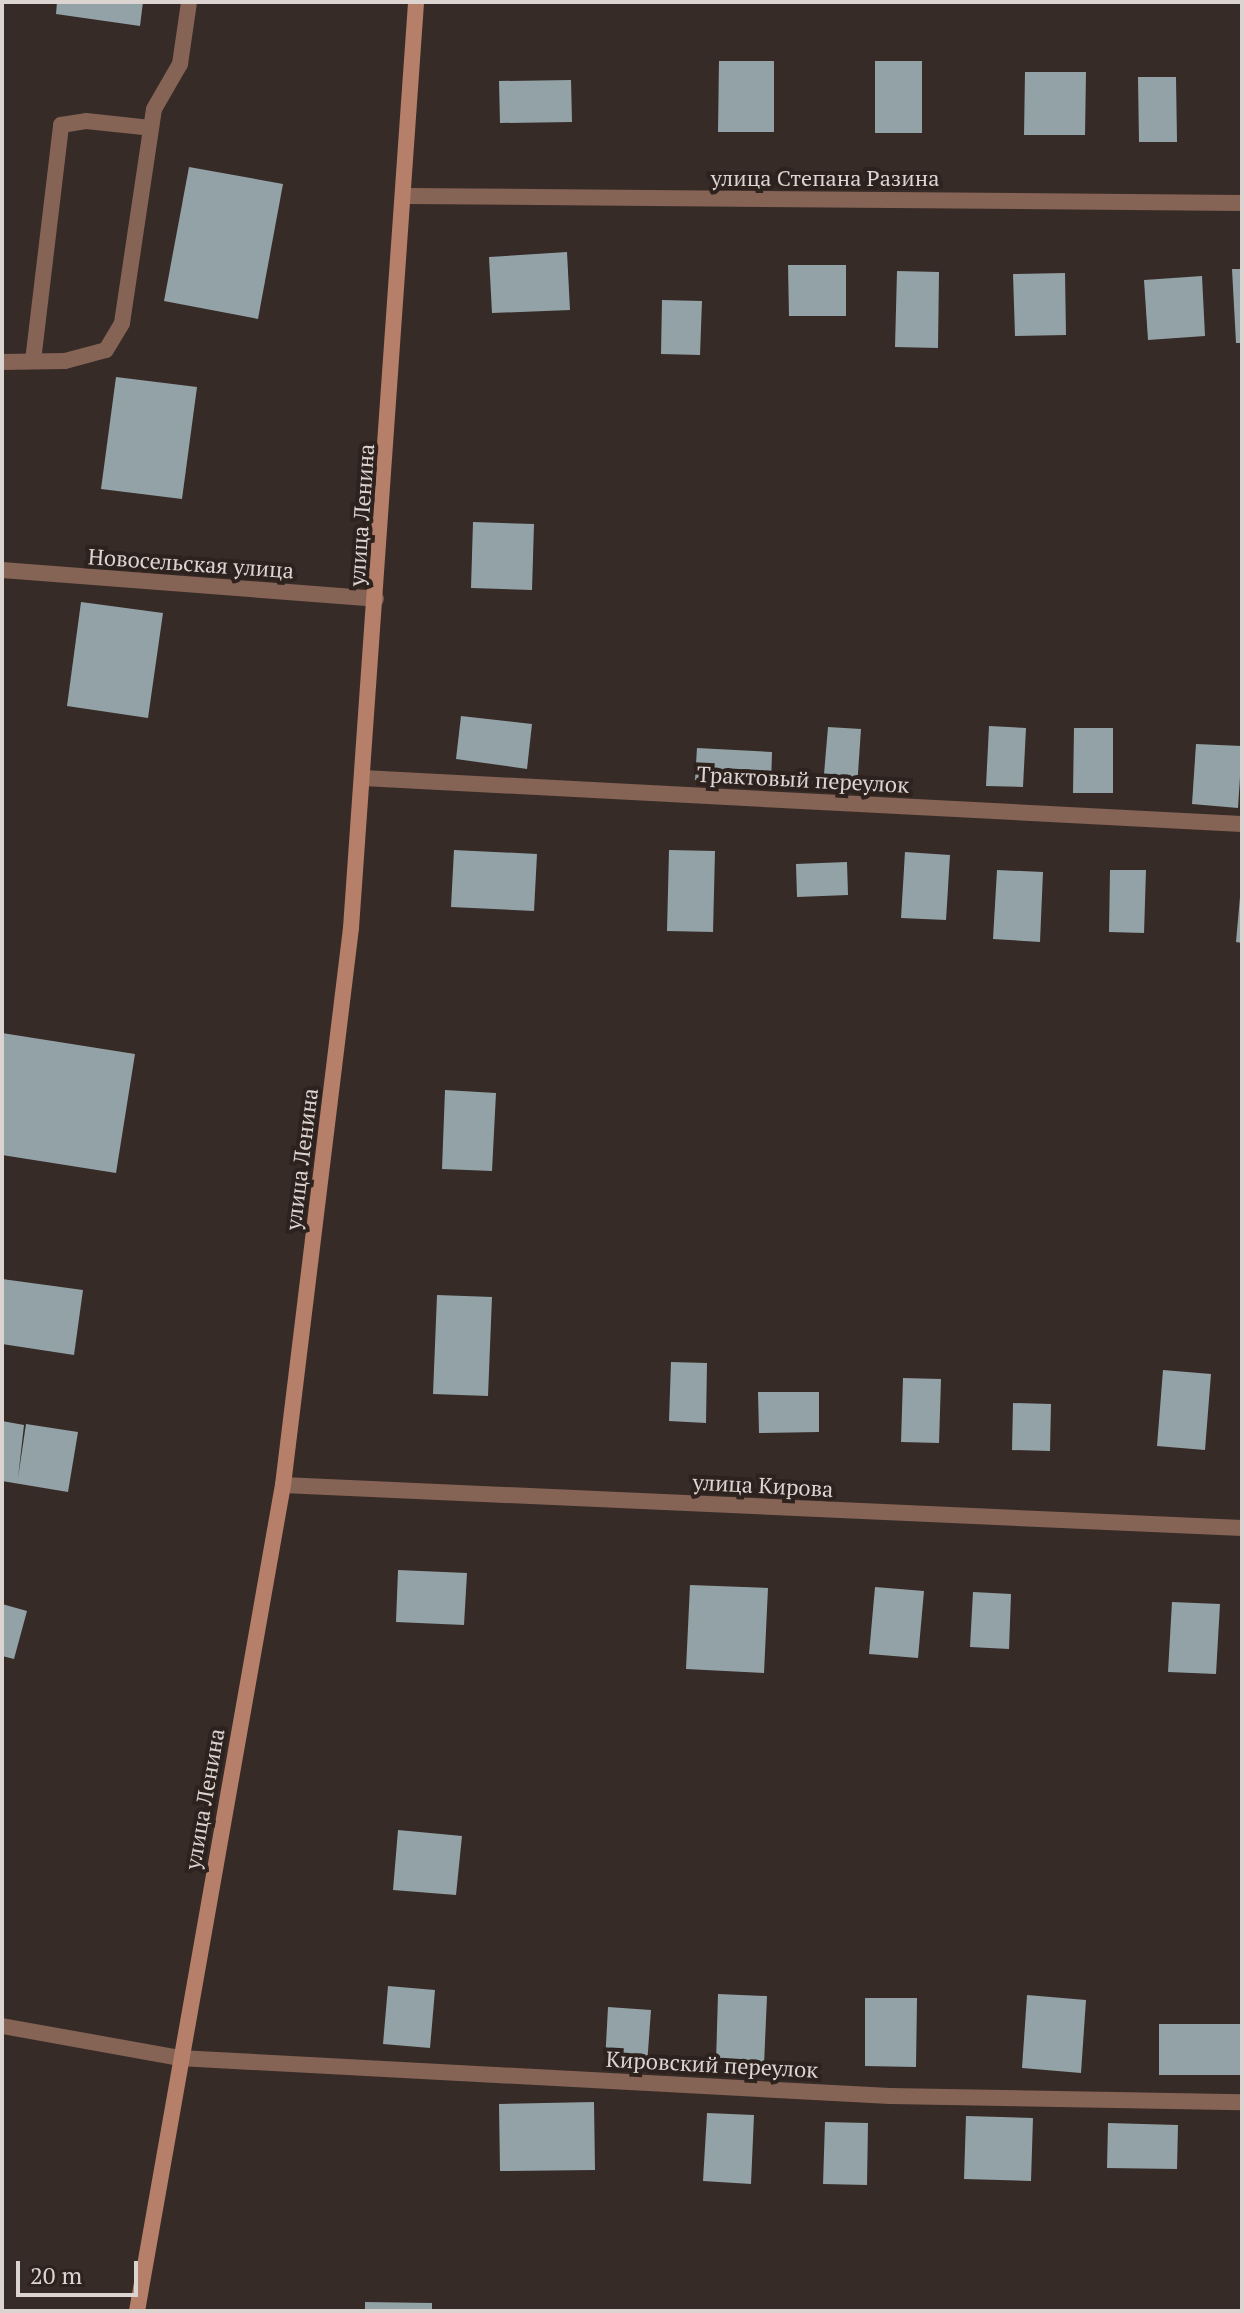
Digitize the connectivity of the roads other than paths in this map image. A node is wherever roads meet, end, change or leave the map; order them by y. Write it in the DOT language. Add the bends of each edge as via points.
graph roads {
  1 [pos="189,2"];
  2 [pos="416,2"];
  3 [pos="151,128"];
  4 [pos="407,196"];
  5 [pos="1242,203"];
  6 [pos="33,361"];
  7 [pos="2,362"];
  8 [pos="2,570"];
  9 [pos="376,599"];
  10 [pos="363,778"];
  11 [pos="1242,824"];
  12 [pos="283,1485"];
  13 [pos="1242,1528"];
  14 [pos="2,2026"];
  15 [pos="179,2058"];
  16 [pos="1242,2102"];
  17 [pos="137,2311"];
  1 -- 3 [label="street" via="180,64 154,109"];
  2 -- 4 [label="main road, улица Ленина"];
  3 -- 6 [label="street" via="122,323 106,350 65,361"];
  3 -- 6 [label="street" via="86,121 61,125"];
  4 -- 5 [label="street, улица Степана Разина"];
  4 -- 9 [label="main road, улица Ленина"];
  6 -- 7 [label="street"];
  8 -- 9 [label="street, Новосельская улица"];
  9 -- 10 [label="main road, улица Ленина"];
  10 -- 11 [label="street, Трактовый переулок"];
  10 -- 12 [label="main road, улица Ленина" via="351,928"];
  12 -- 13 [label="street, улица Кирова"];
  12 -- 15 [label="main road, улица Ленина"];
  14 -- 15 [label="street, Кировский переулок"];
  15 -- 16 [label="street, Кировский переулок" via="890,2096"];
  15 -- 17 [label="main road, улица Ленина"];
}
